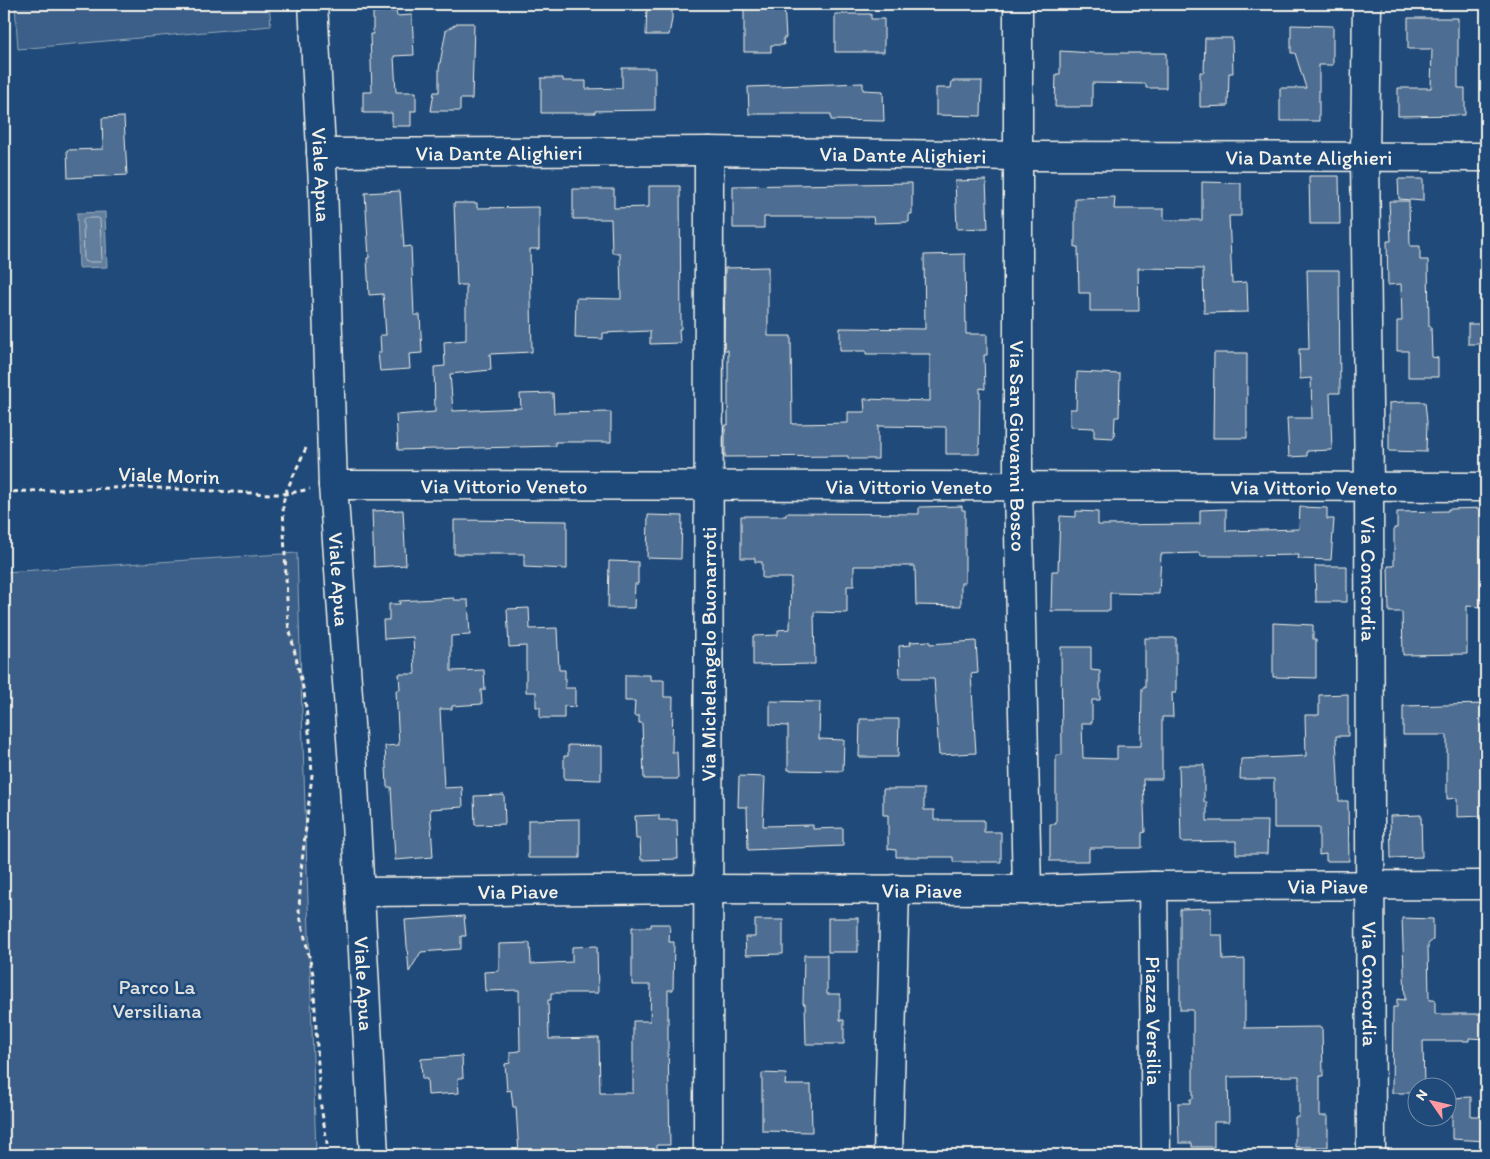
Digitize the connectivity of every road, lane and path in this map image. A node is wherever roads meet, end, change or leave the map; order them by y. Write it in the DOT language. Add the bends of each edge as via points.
graph roads {
  1 [pos="313,4"];
  2 [pos="1018,4"];
  3 [pos="1367,4"];
  4 [pos="709,151"];
  5 [pos="321,153"];
  6 [pos="1018,156"];
  7 [pos="1365,157"];
  8 [pos="1486,157"];
  9 [pos="333,485"];
  10 [pos="709,486"];
  11 [pos="1018,487"];
  12 [pos="1369,487"];
  13 [pos="1486,487"];
  14 [pos="4,492"];
  15 [pos="285,494"];
  16 [pos="1371,885"];
  17 [pos="1486,885"];
  18 [pos="1153,886"];
  19 [pos="707,889"];
  20 [pos="895,889"];
  21 [pos="1027,890"];
  22 [pos="360,892"];
  23 [pos="326,1155"];
  24 [pos="374,1155"];
  25 [pos="708,1155"];
  26 [pos="888,1155"];
  27 [pos="1156,1155"];
  28 [pos="1371,1155"];
  1 -- 5 [label="street, Viale Apua"];
  2 -- 6 [label="street, Via San Giovanni Bosco"];
  3 -- 7 [label="street, Via Concordia"];
  4 -- 5 [label="street, Via Dante Alighieri"];
  4 -- 6 [label="street, Via Dante Alighieri"];
  4 -- 10 [label="street, Via Michelangelo Buonarroti"];
  5 -- 9 [label="street, Viale Apua"];
  6 -- 7 [label="street, Via Dante Alighieri"];
  6 -- 11 [label="street, Via San Giovanni Bosco"];
  7 -- 8 [label="street, Via Dante Alighieri"];
  7 -- 12 [label="street, Via Concordia"];
  9 -- 10 [label="street, Via Vittorio Veneto"];
  9 -- 15 [label="path, Viale Morin"];
  9 -- 22 [label="street, Viale Apua"];
  10 -- 11 [label="street, Via Vittorio Veneto"];
  10 -- 19 [label="street, Via Michelangelo Buonarroti"];
  11 -- 12 [label="street, Via Vittorio Veneto"];
  11 -- 21 [label="street, Via San Giovanni Bosco"];
  12 -- 13 [label="street, Via Vittorio Veneto"];
  12 -- 16 [label="street, Via Concordia"];
  14 -- 15 [label="path, Viale Morin" via="140,487"];
  15 -- 23 [label="path" via="288,623 304,692 312,775 299,911 313,974"];
  16 -- 17 [label="street, Via Piave"];
  16 -- 18 [label="street, Via Piave"];
  16 -- 28 [label="street, Via Concordia"];
  18 -- 21 [label="street, Via Piave"];
  18 -- 27 [label="street, Piazza Versilia"];
  19 -- 20 [label="street, Via Piave"];
  19 -- 22 [label="street, Via Piave"];
  19 -- 25 [label="street, Via Michelangelo Buonarroti"];
  20 -- 21 [label="street, Via Piave"];
  20 -- 26 [label="street"];
  22 -- 24 [label="street, Viale Apua"];
}
